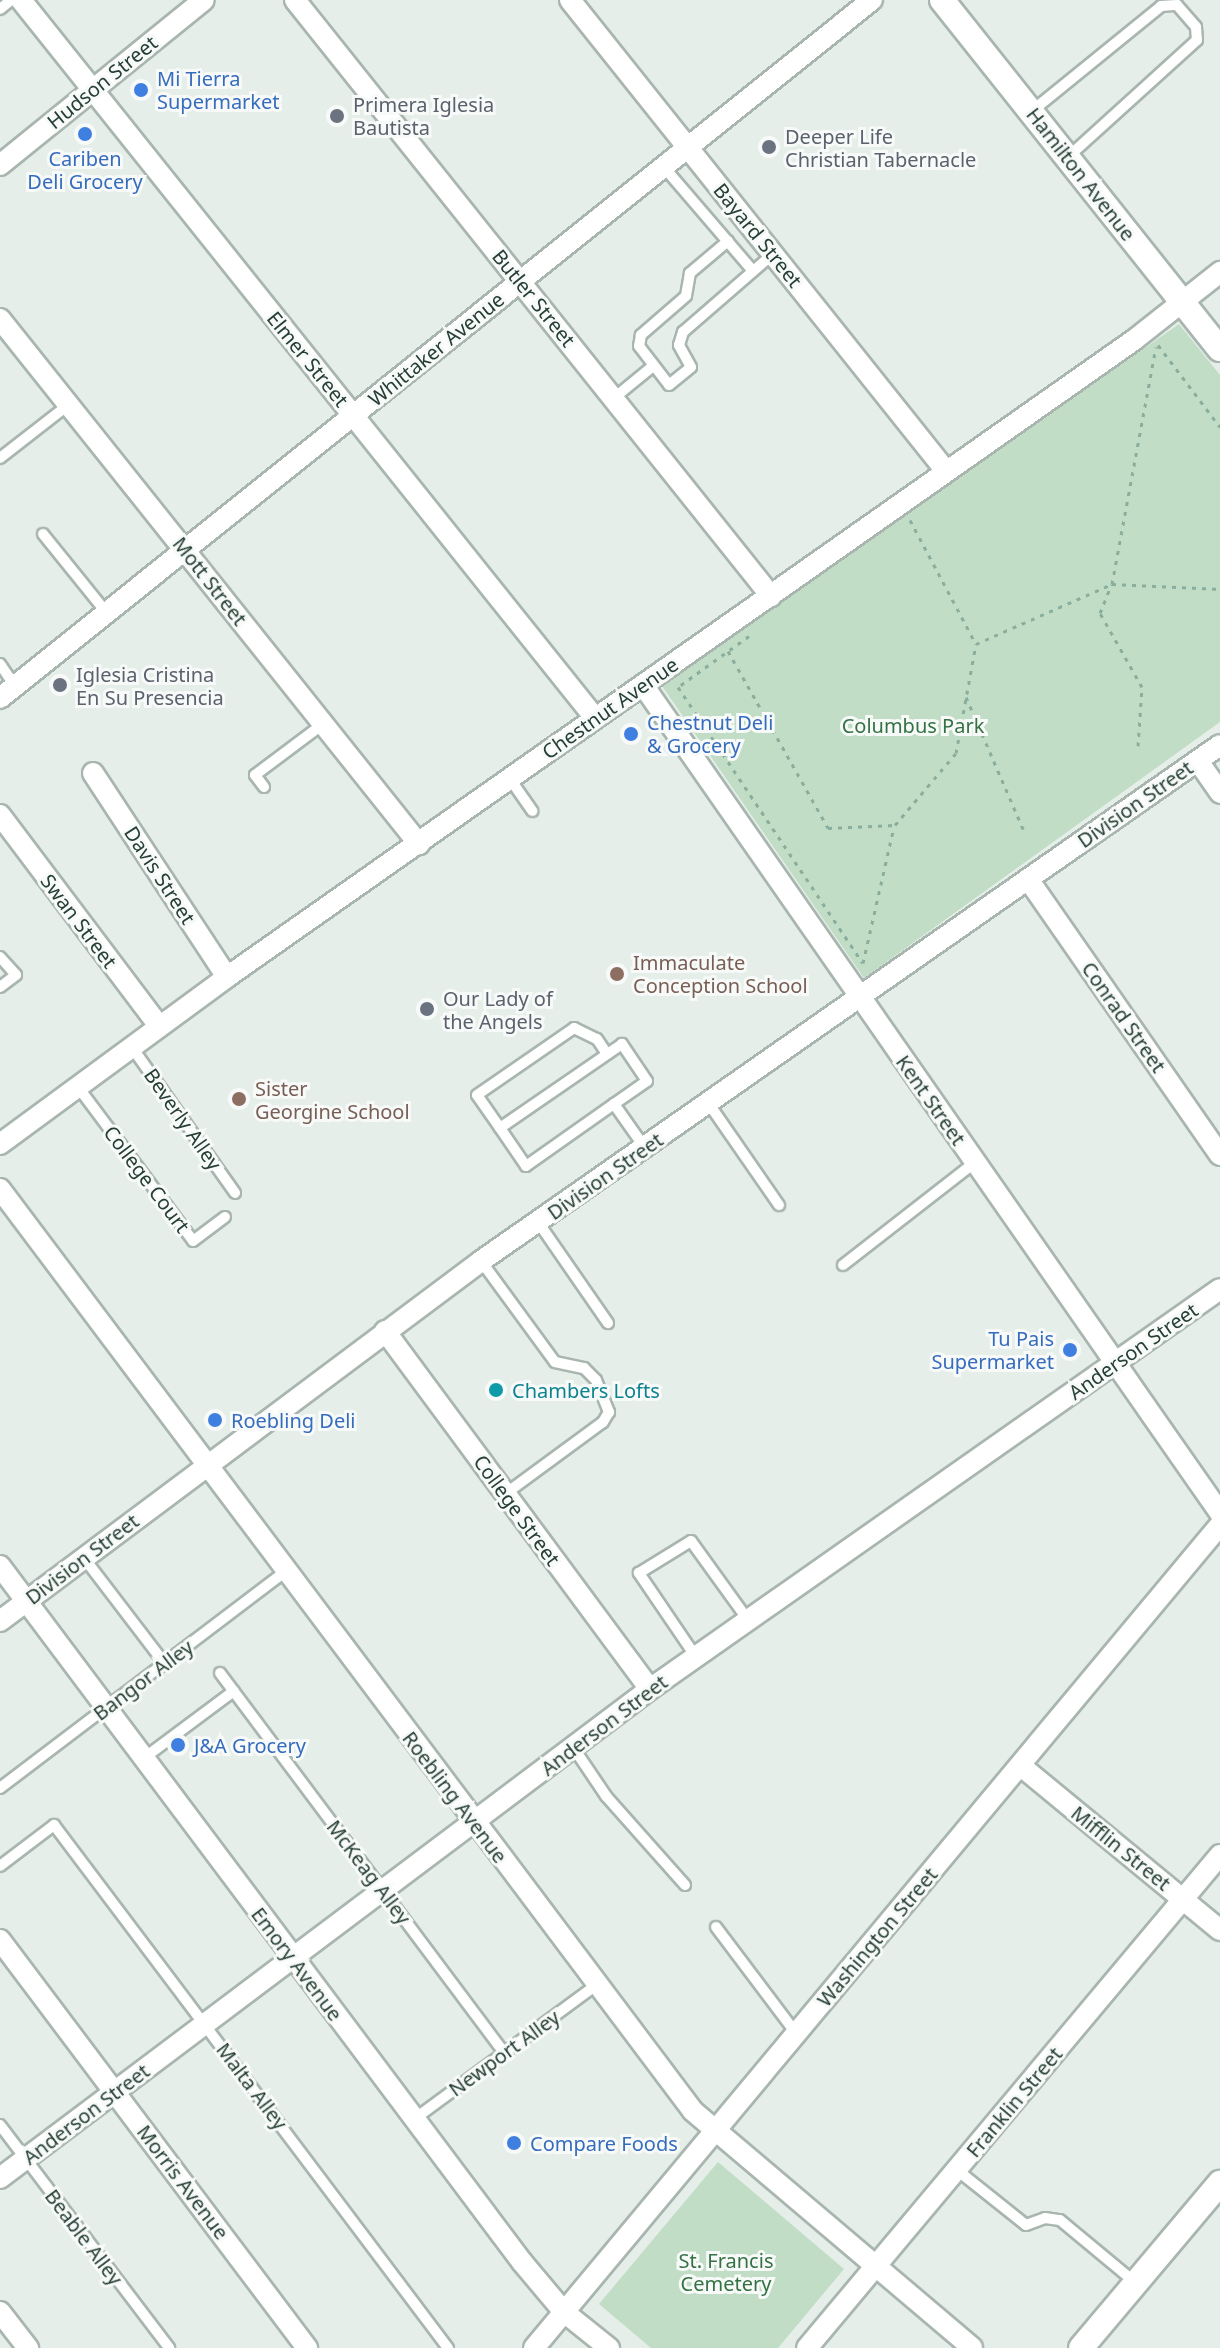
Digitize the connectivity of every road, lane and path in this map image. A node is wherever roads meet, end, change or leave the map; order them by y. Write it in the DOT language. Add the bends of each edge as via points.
graph roads {
  1 [pos="11,0"];
  2 [pos="21,0"];
  3 [pos="204,0"];
  4 [pos="295,0"];
  5 [pos="570,0"];
  6 [pos="872,0"];
  7 [pos="942,0"];
  8 [pos="0,9"];
  9 [pos="93,89"];
  10 [pos="1032,112"];
  11 [pos="688,147"];
  12 [pos="1068,157"];
  13 [pos="0,165"];
  14 [pos="663,166"];
  15 [pos="728,241"];
  16 [pos="773,254"];
  17 [pos="753,271"];
  18 [pos="1220,272"];
  19 [pos="520,281"];
  20 [pos="1183,303"];
  21 [pos="0,319"];
  22 [pos="1157,343"];
  23 [pos="1220,349"];
  24 [pos="1144,352"];
  25 [pos="653,366"];
  26 [pos="614,398"];
  27 [pos="68,405"];
  28 [pos="353,416"];
  29 [pos="1220,427"];
  30 [pos="0,458"];
  31 [pos="946,471"];
  32 [pos="922,512"];
  33 [pos="910,520"];
  34 [pos="898,529"];
  35 [pos="43,534"];
  36 [pos="184,549"];
  37 [pos="1112,584"];
  38 [pos="1220,589"];
  39 [pos="771,596"];
  40 [pos="106,612"];
  41 [pos="752,633"];
  42 [pos="976,644"];
  43 [pos="728,651"];
  44 [pos="0,664"];
  45 [pos="643,685"];
  46 [pos="8,692"];
  47 [pos="966,697"];
  48 [pos="595,718"];
  49 [pos="323,724"];
  50 [pos="1220,745"];
  51 [pos="1138,746"];
  52 [pos="1198,761"];
  53 [pos="93,773"];
  54 [pos="510,779"];
  55 [pos="264,787"];
  56 [pos="1220,793"];
  57 [pos="532,811"];
  58 [pos="0,815"];
  59 [pos="895,825"];
  60 [pos="1023,829"];
  61 [pos="419,844"];
  62 [pos="1028,879"];
  63 [pos="0,957"];
  64 [pos="227,977"];
  65 [pos="0,987"];
  66 [pos="860,998"];
  67 [pos="159,1026"];
  68 [pos="131,1046"];
  69 [pos="607,1054"];
  70 [pos="77,1085"];
  71 [pos="614,1104"];
  72 [pos="709,1104"];
  73 [pos="500,1128"];
  74 [pos="0,1144"];
  75 [pos="645,1148"];
  76 [pos="1220,1155"];
  77 [pos="974,1163"];
  78 [pos="0,1189"];
  79 [pos="235,1193"];
  80 [pos="779,1205"];
  81 [pos="225,1217"];
  82 [pos="538,1222"];
  83 [pos="481,1261"];
  84 [pos="843,1265"];
  85 [pos="1220,1289"];
  86 [pos="608,1323"];
  87 [pos="385,1331"];
  88 [pos="1114,1364"];
  89 [pos="207,1465"];
  90 [pos="505,1494"];
  91 [pos="1220,1513"];
  92 [pos="1220,1525"];
  93 [pos="84,1558"];
  94 [pos="0,1566"];
  95 [pos="286,1571"];
  96 [pos="27,1601"];
  97 [pos="748,1620"];
  98 [pos="0,1621"];
  99 [pos="696,1657"];
  100 [pos="165,1664"];
  101 [pos="220,1673"];
  102 [pos="650,1689"];
  103 [pos="234,1691"];
  104 [pos="105,1709"];
  105 [pos="573,1747"];
  106 [pos="144,1758"];
  107 [pos="1021,1766"];
  108 [pos="0,1788"];
  109 [pos="474,1822"];
  110 [pos="1220,1855"];
  111 [pos="0,1866"];
  112 [pos="685,1885"];
  113 [pos="383,1890"];
  114 [pos="1184,1899"];
  115 [pos="716,1927"];
  116 [pos="1220,1930"];
  117 [pos="0,1940"];
  118 [pos="293,1959"];
  119 [pos="595,1986"];
  120 [pos="206,2023"];
  121 [pos="796,2033"];
  122 [pos="504,2053"];
  123 [pos="116,2093"];
  124 [pos="413,2120"];
  125 [pos="0,2125"];
  126 [pos="714,2133"];
  127 [pos="25,2159"];
  128 [pos="957,2170"];
  129 [pos="0,2178"];
  130 [pos="1220,2183"];
  131 [pos="875,2267"];
  132 [pos="1136,2283"];
  133 [pos="0,2312"];
  134 [pos="564,2312"];
  135 [pos="28,2348"];
  136 [pos="169,2348"];
  137 [pos="307,2348"];
  138 [pos="448,2348"];
  139 [pos="534,2348"];
  140 [pos="609,2348"];
  141 [pos="807,2348"];
  142 [pos="972,2348"];
  143 [pos="1081,2348"];
  1 -- 8 [label="lane"];
  2 -- 9 [label="street, Elmer Street"];
  3 -- 9 [label="street, Hudson Street"];
  4 -- 19 [label="street, Butler Street"];
  5 -- 11 [label="street, Bayard Street"];
  6 -- 11 [label="street, Whittaker Avenue"];
  7 -- 10 [label="main road, Hamilton Avenue"];
  9 -- 13 [label="street, Hudson Street"];
  9 -- 28 [label="street, Elmer Street"];
  10 -- 12 [label="main road, Hamilton Avenue"];
  10 -- 12 [label="lane" via="1161,6 1177,5 1196,27 1197,40"];
  11 -- 14 [label="street, Whittaker Avenue"];
  11 -- 16 [label="street, Bayard Street"];
  12 -- 20 [label="main road, Hamilton Avenue"];
  14 -- 15 [label="lane"];
  14 -- 19 [label="street, Whittaker Avenue"];
  15 -- 17 [label="lane"];
  15 -- 25 [label="lane" via="690,273 686,296 641,335 639,346"];
  16 -- 17 [label="lane"];
  16 -- 31 [label="street, Bayard Street"];
  17 -- 25 [label="lane" via="683,332 679,345 689,359 689,374 669,385"];
  18 -- 20 [label="street, Chestnut Avenue"];
  19 -- 26 [label="street, Butler Street"];
  19 -- 28 [label="street, Whittaker Avenue"];
  20 -- 23 [label="main road, Hamilton Avenue"];
  20 -- 31 [label="street, Chestnut Avenue"];
  21 -- 27 [label="street, Mott Street"];
  22 -- 24 [label="path"];
  22 -- 29 [label="path"];
  22 -- 37 [label="path"];
  25 -- 26 [label="lane"];
  26 -- 39 [label="street, Butler Street"];
  27 -- 30 [label="lane"];
  27 -- 36 [label="street, Mott Street"];
  28 -- 36 [label="street, Whittaker Avenue"];
  28 -- 48 [label="street, Elmer Street"];
  31 -- 39 [label="street, Chestnut Avenue"];
  32 -- 33 [label="path"];
  33 -- 34 [label="path"];
  33 -- 42 [label="path"];
  35 -- 40 [label="lane"];
  36 -- 40 [label="street, Whittaker Avenue"];
  36 -- 49 [label="street, Mott Street"];
  37 -- 38 [label="path"];
  37 -- 42 [label="path"];
  37 -- 51 [label="path" via="1100,613 1142,687"];
  39 -- 45 [label="street, Chestnut Avenue"];
  40 -- 46 [label="street, Whittaker Avenue"];
  41 -- 43 [label="path"];
  42 -- 47 [label="path"];
  43 -- 59 [label="path" via="828,828"];
  43 -- 59 [label="path" via="678,687 863,963"];
  44 -- 46 [label="lane"];
  45 -- 48 [label="street, Chestnut Avenue"];
  45 -- 66 [label="street, Kent Street"];
  47 -- 59 [label="path" via="956,753"];
  47 -- 60 [label="path"];
  48 -- 54 [label="street, Chestnut Avenue"];
  49 -- 55 [label="lane" via="255,775"];
  49 -- 61 [label="street, Mott Street"];
  50 -- 52 [label="street, Division Street"];
  52 -- 56 [label="street"];
  52 -- 62 [label="street, Division Street"];
  53 -- 64 [label="street, Davis Street"];
  54 -- 57 [label="lane"];
  54 -- 61 [label="street, Chestnut Avenue"];
  58 -- 67 [label="street, Swan Street"];
  61 -- 64 [label="street, Chestnut Avenue"];
  62 -- 66 [label="street, Division Street"];
  62 -- 76 [label="street, Conrad Street"];
  63 -- 65 [label="lane" via="16,975"];
  64 -- 67 [label="street, Chestnut Avenue"];
  66 -- 72 [label="street, Division Street"];
  66 -- 77 [label="street, Kent Street"];
  67 -- 68 [label="street, Chestnut Avenue"];
  68 -- 70 [label="street, Chestnut Avenue"];
  68 -- 79 [label="lane, Beverly Alley"];
  69 -- 71 [label="lane" via="622,1044 647,1081"];
  69 -- 73 [label="lane"];
  69 -- 73 [label="lane" via="597,1039 574,1028 477,1095"];
  70 -- 74 [label="street, Chestnut Avenue"];
  70 -- 81 [label="lane, College Court" via="193,1241"];
  71 -- 73 [label="lane" via="526,1166"];
  71 -- 75 [label="lane"];
  72 -- 75 [label="street, Division Street"];
  72 -- 80 [label="lane"];
  75 -- 82 [label="street, Division Street"];
  77 -- 84 [label="lane"];
  77 -- 88 [label="street, Kent Street"];
  78 -- 89 [label="street, Roebling Avenue"];
  82 -- 83 [label="street, Division Street"];
  82 -- 86 [label="lane"];
  83 -- 87 [label="street, Division Street"];
  83 -- 90 [label="lane" via="555,1362 584,1368 596,1380 609,1412 603,1422"];
  85 -- 88 [label="street, Anderson Street"];
  87 -- 89 [label="street, Division Street"];
  87 -- 90 [label="street, College Street"];
  88 -- 91 [label="street, Kent Street"];
  88 -- 97 [label="street, Anderson Street"];
  89 -- 93 [label="street, Division Street"];
  89 -- 95 [label="street, Roebling Avenue"];
  90 -- 102 [label="street, College Street"];
  92 -- 107 [label="street, Washington Street"];
  93 -- 96 [label="street, Division Street"];
  93 -- 100 [label="lane"];
  94 -- 96 [label="street, Emory Avenue"];
  95 -- 100 [label="lane, Bangor Alley"];
  95 -- 109 [label="street, Roebling Avenue"];
  96 -- 98 [label="street, Division Street"];
  96 -- 104 [label="street, Emory Avenue"];
  97 -- 99 [label="street, Anderson Street"];
  97 -- 99 [label="lane" via="691,1541 639,1573"];
  99 -- 102 [label="street, Anderson Street"];
  100 -- 104 [label="lane, Bangor Alley"];
  101 -- 103 [label="lane, McKeag Alley"];
  102 -- 105 [label="street, Anderson Street"];
  103 -- 106 [label="lane"];
  103 -- 113 [label="lane, McKeag Alley"];
  104 -- 106 [label="street, Emory Avenue"];
  104 -- 108 [label="lane, Bangor Alley"];
  105 -- 109 [label="street, Anderson Street"];
  105 -- 112 [label="lane" via="606,1796"];
  106 -- 118 [label="street, Emory Avenue"];
  107 -- 114 [label="street, Mifflin Street"];
  107 -- 121 [label="street, Washington Street"];
  109 -- 113 [label="street, Anderson Street"];
  109 -- 119 [label="street, Roebling Avenue"];
  110 -- 114 [label="street, Franklin Street"];
  111 -- 120 [label="lane, Malta Alley" via="54,1825"];
  113 -- 118 [label="street, Anderson Street"];
  113 -- 122 [label="lane, McKeag Alley"];
  114 -- 116 [label="street, Mifflin Street"];
  114 -- 128 [label="street, Franklin Street"];
  115 -- 121 [label="lane"];
  117 -- 123 [label="street, Morris Avenue"];
  118 -- 120 [label="street, Anderson Street"];
  118 -- 124 [label="street, Emory Avenue"];
  119 -- 122 [label="lane, Newport Alley"];
  119 -- 126 [label="street, Roebling Avenue"];
  120 -- 123 [label="street, Anderson Street"];
  120 -- 138 [label="lane, Malta Alley"];
  121 -- 126 [label="street, Washington Street"];
  122 -- 124 [label="lane, Newport Alley"];
  123 -- 127 [label="street, Anderson Street"];
  123 -- 137 [label="street, Morris Avenue"];
  124 -- 134 [label="street, Emory Avenue"];
  125 -- 127 [label="lane, Beable Alley"];
  126 -- 131 [label="street, Roebling Avenue"];
  126 -- 134 [label="street, Washington Street"];
  127 -- 129 [label="street, Anderson Street"];
  127 -- 136 [label="lane, Beable Alley"];
  128 -- 131 [label="street, Franklin Street"];
  128 -- 132 [label="lane" via="1026,2225 1045,2218 1060,2220"];
  130 -- 132 [label="main road"];
  131 -- 141 [label="street, Franklin Street"];
  131 -- 142 [label="street, Roebling Avenue"];
  132 -- 143 [label="main road"];
  133 -- 135 [label="street"];
  134 -- 139 [label="street, Washington Street"];
  134 -- 140 [label="street, Emory Avenue"];
}
